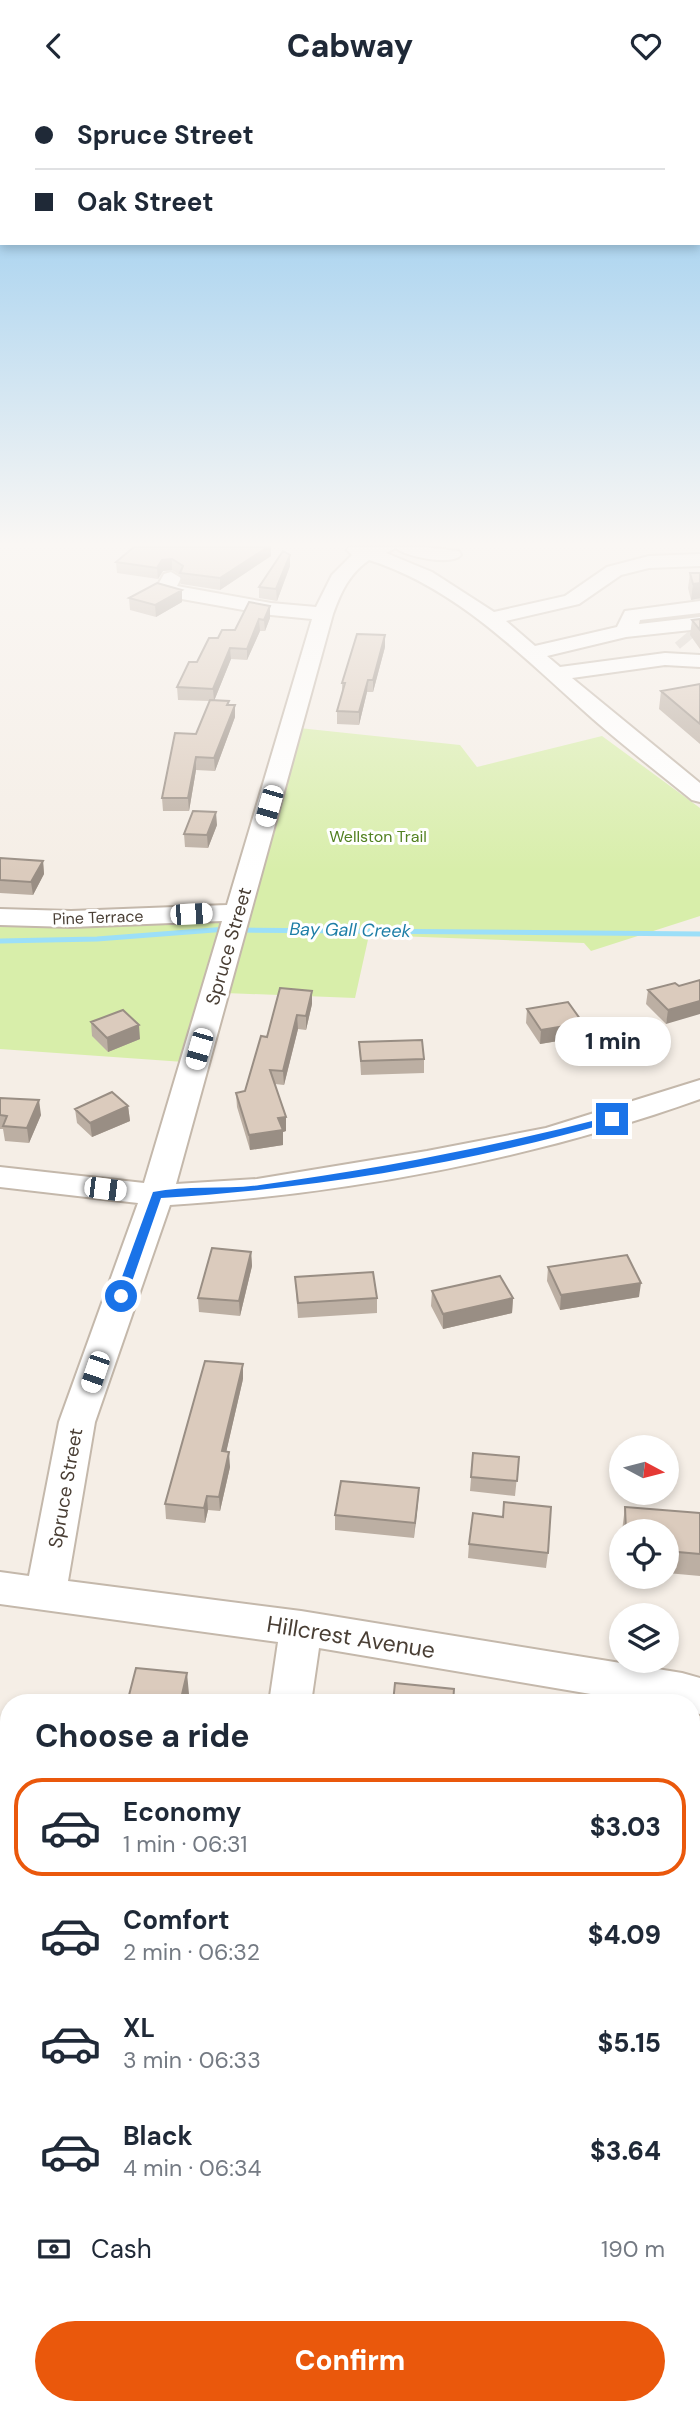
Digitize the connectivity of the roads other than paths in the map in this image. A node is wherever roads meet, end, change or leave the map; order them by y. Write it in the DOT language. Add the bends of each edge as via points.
graph roads {
  1 [pos="311,655"];
  2 [pos="534,655"];
  3 [pos="641,655"];
  4 [pos="554,674"];
  5 [pos="697,790"];
  6 [pos="0,917"];
  7 [pos="235,924"];
  8 [pos="700,1089"];
  9 [pos="0,1177"];
  10 [pos="157,1195"];
  11 [pos="0,1588"];
  12 [pos="46,1593"];
  13 [pos="301,1628"];
  14 [pos="291,1694"];
  15 [pos="693,1694"];
  1 -- 7 [label="street, Spruce Street"];
  2 -- 4 [label="street"];
  3 -- 4 [label="street"];
  4 -- 5 [label="street" via="622,734"];
  6 -- 7 [label="street, Pine Terrace"];
  7 -- 10 [label="street, Spruce Street"];
  8 -- 10 [label="street" via="573,1130 478,1152 257,1189"];
  9 -- 10 [label="street"];
  10 -- 12 [label="street, Spruce Street" via="77,1422"];
  11 -- 12 [label="street, Hillcrest Avenue"];
  12 -- 13 [label="street, Hillcrest Avenue"];
  13 -- 14 [label="street"];
  13 -- 15 [label="street, Hillcrest Avenue"];
}
